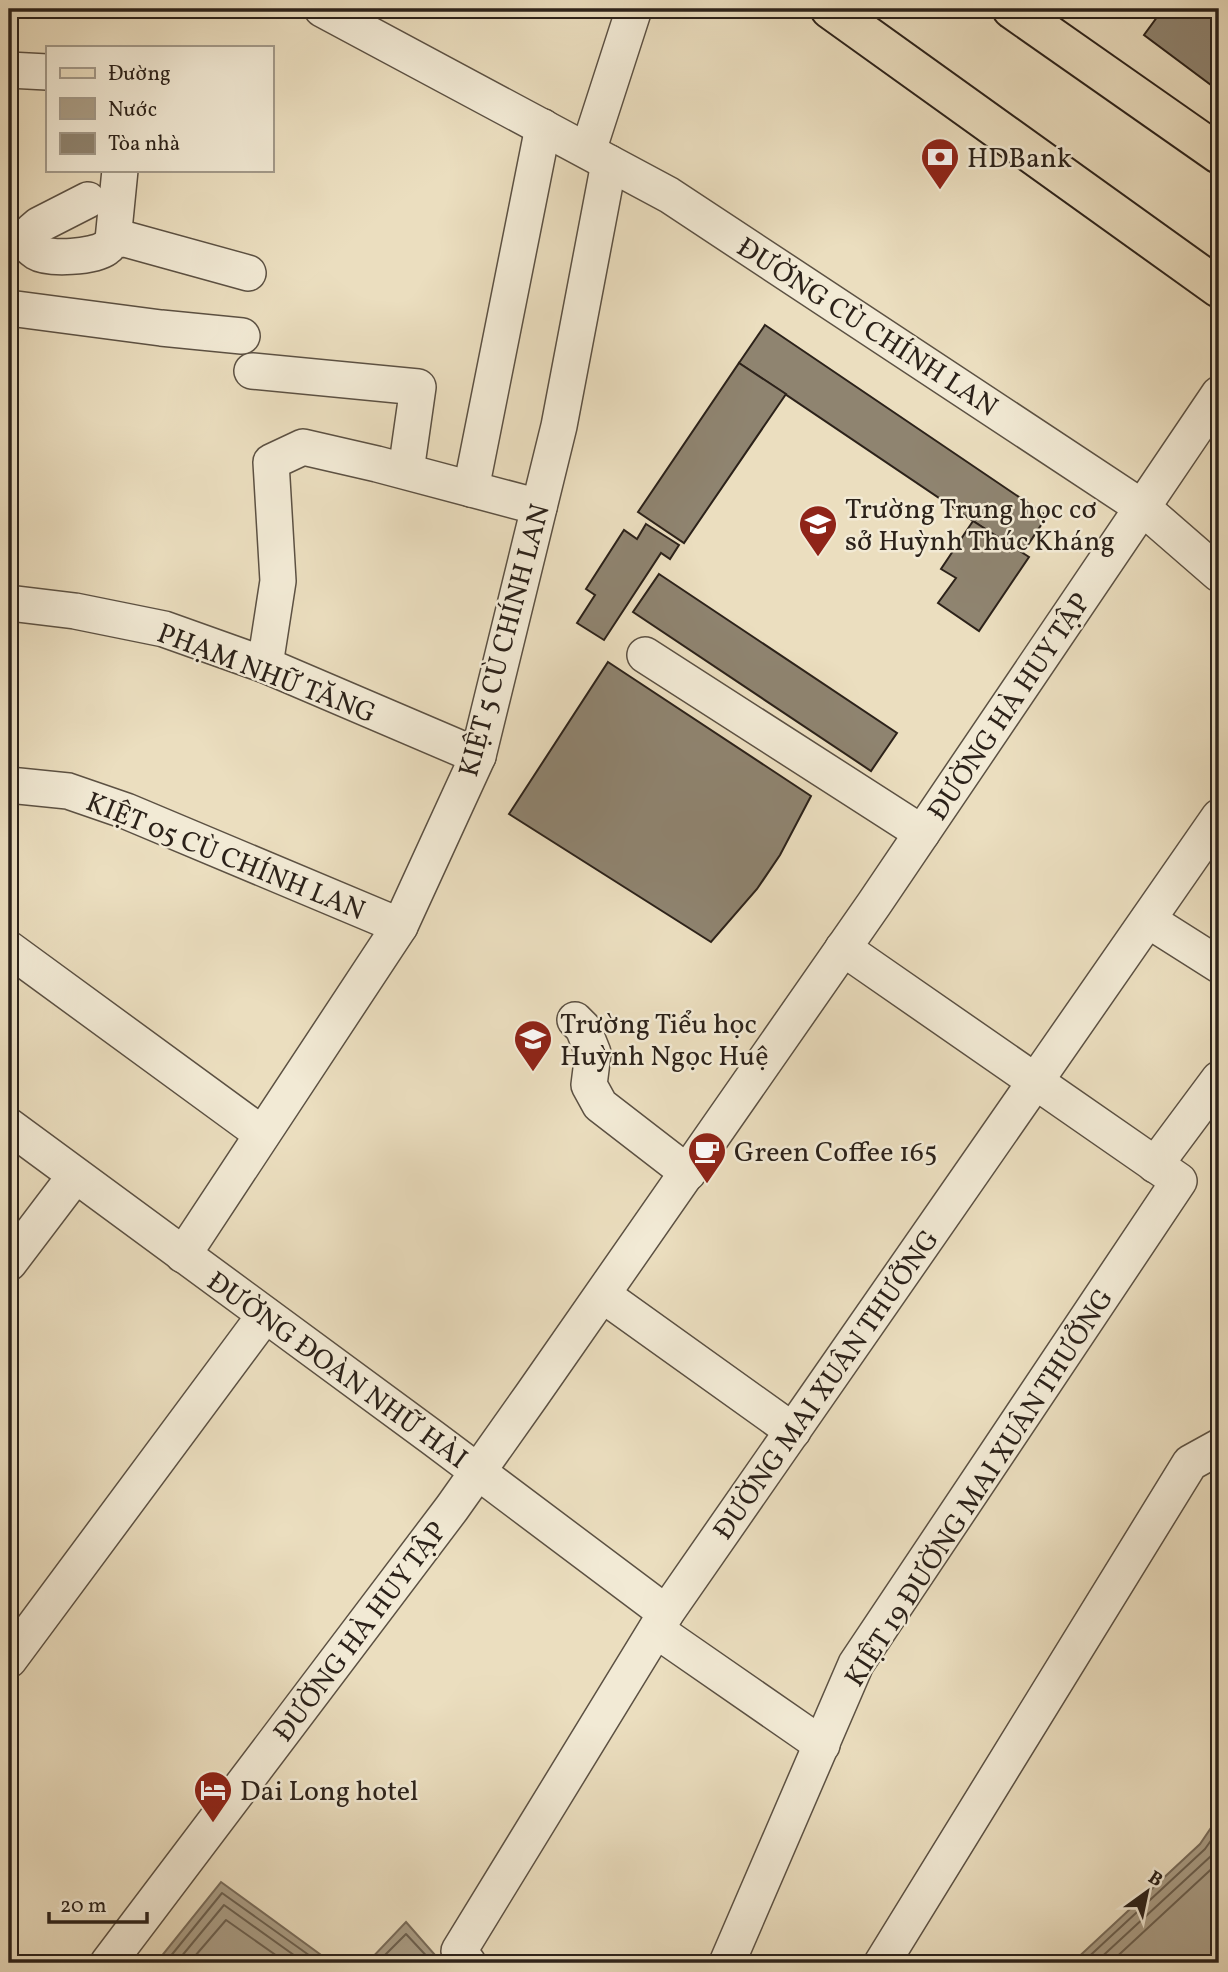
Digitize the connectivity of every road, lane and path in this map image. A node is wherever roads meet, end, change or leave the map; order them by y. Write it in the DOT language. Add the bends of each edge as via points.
graph roads {
  1 [pos="322,9"];
  2 [pos="634,9"];
  3 [pos="831,9"];
  4 [pos="1012,9"];
  5 [pos="9,71"];
  6 [pos="46,72"];
  7 [pos="543,127"];
  8 [pos="1219,154"];
  9 [pos="598,157"];
  10 [pos="120,172"];
  11 [pos="88,200"];
  12 [pos="18,239"];
  13 [pos="113,240"];
  14 [pos="248,272"];
  15 [pos="1219,288"];
  16 [pos="9,308"];
  17 [pos="242,336"];
  18 [pos="252,371"];
  19 [pos="1219,394"];
  20 [pos="406,471"];
  21 [pos="471,489"];
  22 [pos="539,507"];
  23 [pos="1143,508"];
  24 [pos="1219,574"];
  25 [pos="9,603"];
  26 [pos="645,655"];
  27 [pos="264,665"];
  28 [pos="478,756"];
  29 [pos="9,785"];
  30 [pos="1219,817"];
  31 [pos="922,833"];
  32 [pos="1148,920"];
  33 [pos="400,926"];
  34 [pos="843,948"];
  35 [pos="9,949"];
  36 [pos="1219,965"];
  37 [pos="575,1020"];
  38 [pos="1219,1079"];
  39 [pos="1035,1082"];
  40 [pos="9,1126"];
  41 [pos="262,1135"];
  42 [pos="1155,1165"];
  43 [pos="688,1173"];
  44 [pos="75,1176"];
  45 [pos="183,1255"];
  46 [pos="9,1264"];
  47 [pos="603,1295"];
  48 [pos="265,1315"];
  49 [pos="793,1431"];
  50 [pos="1219,1447"];
  51 [pos="478,1471"];
  52 [pos="661,1621"];
  53 [pos="9,1660"];
  54 [pos="821,1745"];
  55 [pos="108,1963"];
  56 [pos="468,1963"];
  57 [pos="727,1963"];
  58 [pos="882,1963"];
  1 -- 7 [label="street, ĐƯỜNG CÙ CHÍNH LAN"];
  2 -- 9 [label="street"];
  3 -- 15 [label="main road"];
  4 -- 8 [label="main road"];
  5 -- 6 [label="street"];
  7 -- 9 [label="street, ĐƯỜNG CÙ CHÍNH LAN"];
  7 -- 21 [label="street"];
  9 -- 22 [label="street, KIỆT 5 CÙ CHÍNH LAN" via="559,426"];
  9 -- 23 [label="street, ĐƯỜNG CÙ CHÍNH LAN" via="669,194"];
  10 -- 13 [label="street"];
  11 -- 12 [label="street"];
  12 -- 13 [label="street" via="43,254 80,256 106,249"];
  13 -- 14 [label="street" via="156,246"];
  16 -- 17 [label="street"];
  18 -- 20 [label="street" via="418,387"];
  19 -- 23 [label="street, ĐƯỜNG HÀ HUY TẬP"];
  20 -- 21 [label="street"];
  20 -- 27 [label="street" via="303,447 271,462 278,581"];
  21 -- 22 [label="street"];
  22 -- 28 [label="street, KIỆT 5 CÙ CHÍNH LAN"];
  23 -- 24 [label="street, ĐƯỜNG CÙ CHÍNH LAN"];
  23 -- 31 [label="street, ĐƯỜNG HÀ HUY TẬP"];
  25 -- 27 [label="street, PHẠM NHỮ TĂNG" via="164,629"];
  26 -- 31 [label="street"];
  27 -- 28 [label="street, PHẠM NHỮ TĂNG"];
  28 -- 33 [label="street, KIỆT 5 CÙ CHÍNH LAN"];
  29 -- 33 [label="street, KIỆT 05 CÙ CHÍNH LAN" via="68,791 125,811"];
  30 -- 32 [label="street, ĐƯỜNG MAI XUÂN THƯỞNG"];
  31 -- 34 [label="street, ĐƯỜNG HÀ HUY TẬP"];
  32 -- 36 [label="street"];
  32 -- 39 [label="street, ĐƯỜNG MAI XUÂN THƯỞNG"];
  33 -- 41 [label="street, KIỆT 5 CÙ CHÍNH LAN"];
  34 -- 39 [label="street"];
  34 -- 43 [label="street, ĐƯỜNG HÀ HUY TẬP"];
  35 -- 41 [label="street"];
  37 -- 43 [label="street" via="593,1054 589,1085 600,1105"];
  38 -- 42 [label="street"];
  39 -- 42 [label="street, KIỆT 19 ĐƯỜNG MAI XUÂN THƯỞNG"];
  39 -- 49 [label="street, ĐƯỜNG MAI XUÂN THƯỞNG"];
  40 -- 44 [label="street, ĐƯỜNG ĐOÀN NHỮ HÀI"];
  41 -- 45 [label="street, KIỆT 5 CÙ CHÍNH LAN"];
  42 -- 54 [label="street, KIỆT 19 ĐƯỜNG MAI XUÂN THƯỞNG" via="1179,1181 856,1664"];
  43 -- 47 [label="street, ĐƯỜNG HÀ HUY TẬP"];
  44 -- 45 [label="street, ĐƯỜNG ĐOÀN NHỮ HÀI"];
  44 -- 46 [label="street"];
  45 -- 48 [label="street, ĐƯỜNG ĐOÀN NHỮ HÀI"];
  47 -- 49 [label="street"];
  47 -- 51 [label="street, ĐƯỜNG HÀ HUY TẬP"];
  48 -- 51 [label="street, ĐƯỜNG ĐOÀN NHỮ HÀI"];
  48 -- 53 [label="street"];
  49 -- 52 [label="street, ĐƯỜNG MAI XUÂN THƯỞNG"];
  50 -- 58 [label="street" via="1190,1463"];
  51 -- 52 [label="street, ĐƯỜNG ĐOÀN NHỮ HÀI"];
  51 -- 55 [label="street, ĐƯỜNG HÀ HUY TẬP"];
  52 -- 54 [label="street, ĐƯỜNG ĐOÀN NHỮ HÀI"];
  52 -- 56 [label="street, ĐƯỜNG MAI XUÂN THƯỞNG" via="459,1951"];
  54 -- 57 [label="street, KIỆT 19 ĐƯỜNG MAI XUÂN THƯỞNG"];
}
